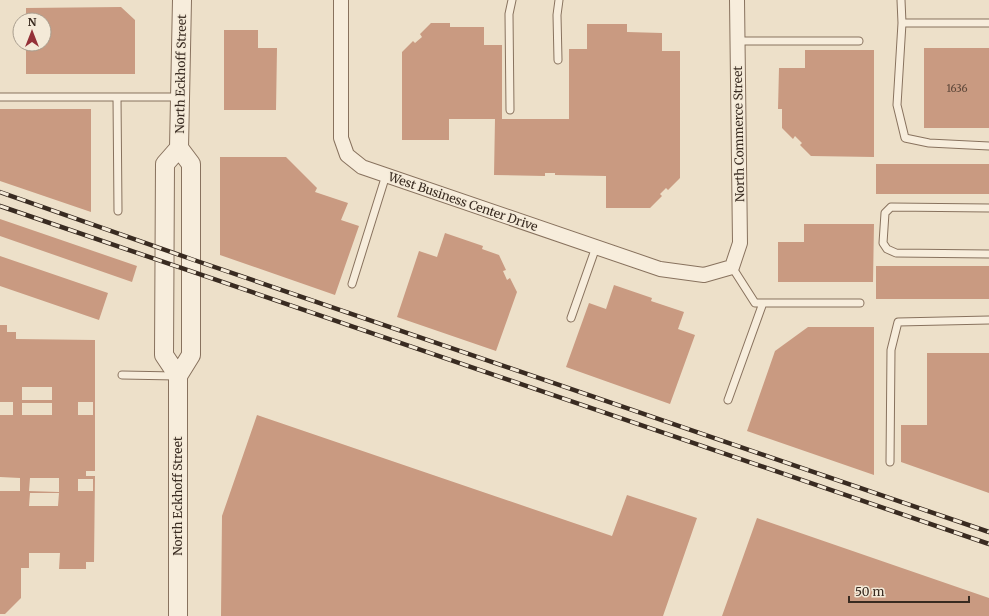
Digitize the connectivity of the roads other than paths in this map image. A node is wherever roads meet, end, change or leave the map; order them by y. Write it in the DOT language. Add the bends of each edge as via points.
graph roads {
  1 [pos="182,0"];
  2 [pos="341,0"];
  3 [pos="512,0"];
  4 [pos="560,0"];
  5 [pos="738,0"];
  6 [pos="901,0"];
  7 [pos="902,23"];
  8 [pos="989,23"];
  9 [pos="859,40"];
  10 [pos="738,41"];
  11 [pos="558,60"];
  12 [pos="0,97"];
  13 [pos="117,97"];
  14 [pos="180,97"];
  15 [pos="510,110"];
  16 [pos="989,146"];
  17 [pos="179,148"];
  18 [pos="386,175"];
  19 [pos="989,208"];
  20 [pos="118,211"];
  21 [pos="596,247"];
  22 [pos="989,254"];
  23 [pos="732,267"];
  24 [pos="352,284"];
  25 [pos="763,303"];
  26 [pos="860,303"];
  27 [pos="571,318"];
  28 [pos="989,320"];
  29 [pos="122,374"];
  30 [pos="178,376"];
  31 [pos="728,400"];
  32 [pos="890,462"];
  33 [pos="178,616"];
  1 -- 14 [label="street, North Eckhoff Street"];
  2 -- 18 [label="street, West Business Center Drive" via="341,138 346,155 362,167"];
  3 -- 15 [label="lane" via="509,14"];
  4 -- 11 [label="lane" via="557,15"];
  5 -- 10 [label="street, North Commerce Street"];
  6 -- 7 [label="lane"];
  7 -- 8 [label="lane"];
  7 -- 16 [label="lane" via="897,105 905,138 929,143"];
  9 -- 10 [label="lane"];
  10 -- 23 [label="street, North Commerce Street" via="740,243"];
  12 -- 13 [label="lane"];
  13 -- 14 [label="lane"];
  13 -- 20 [label="lane"];
  14 -- 17 [label="street, North Eckhoff Street"];
  17 -- 30 [label="street, North Eckhoff Street" via="192,164 191,354"];
  17 -- 30 [label="street, North Eckhoff Street" via="165,164 164,348 164,355"];
  18 -- 21 [label="street, West Business Center Drive"];
  18 -- 24 [label="lane"];
  19 -- 22 [label="lane" via="891,207 885,213 883,236 883,243 887,249 896,253"];
  21 -- 23 [label="street, West Business Center Drive" via="660,269 704,275"];
  21 -- 27 [label="lane"];
  23 -- 25 [label="lane" via="755,303"];
  25 -- 26 [label="lane"];
  25 -- 31 [label="lane"];
  28 -- 32 [label="lane" via="898,322 891,350"];
  29 -- 30 [label="lane"];
  30 -- 33 [label="street, North Eckhoff Street"];
}
